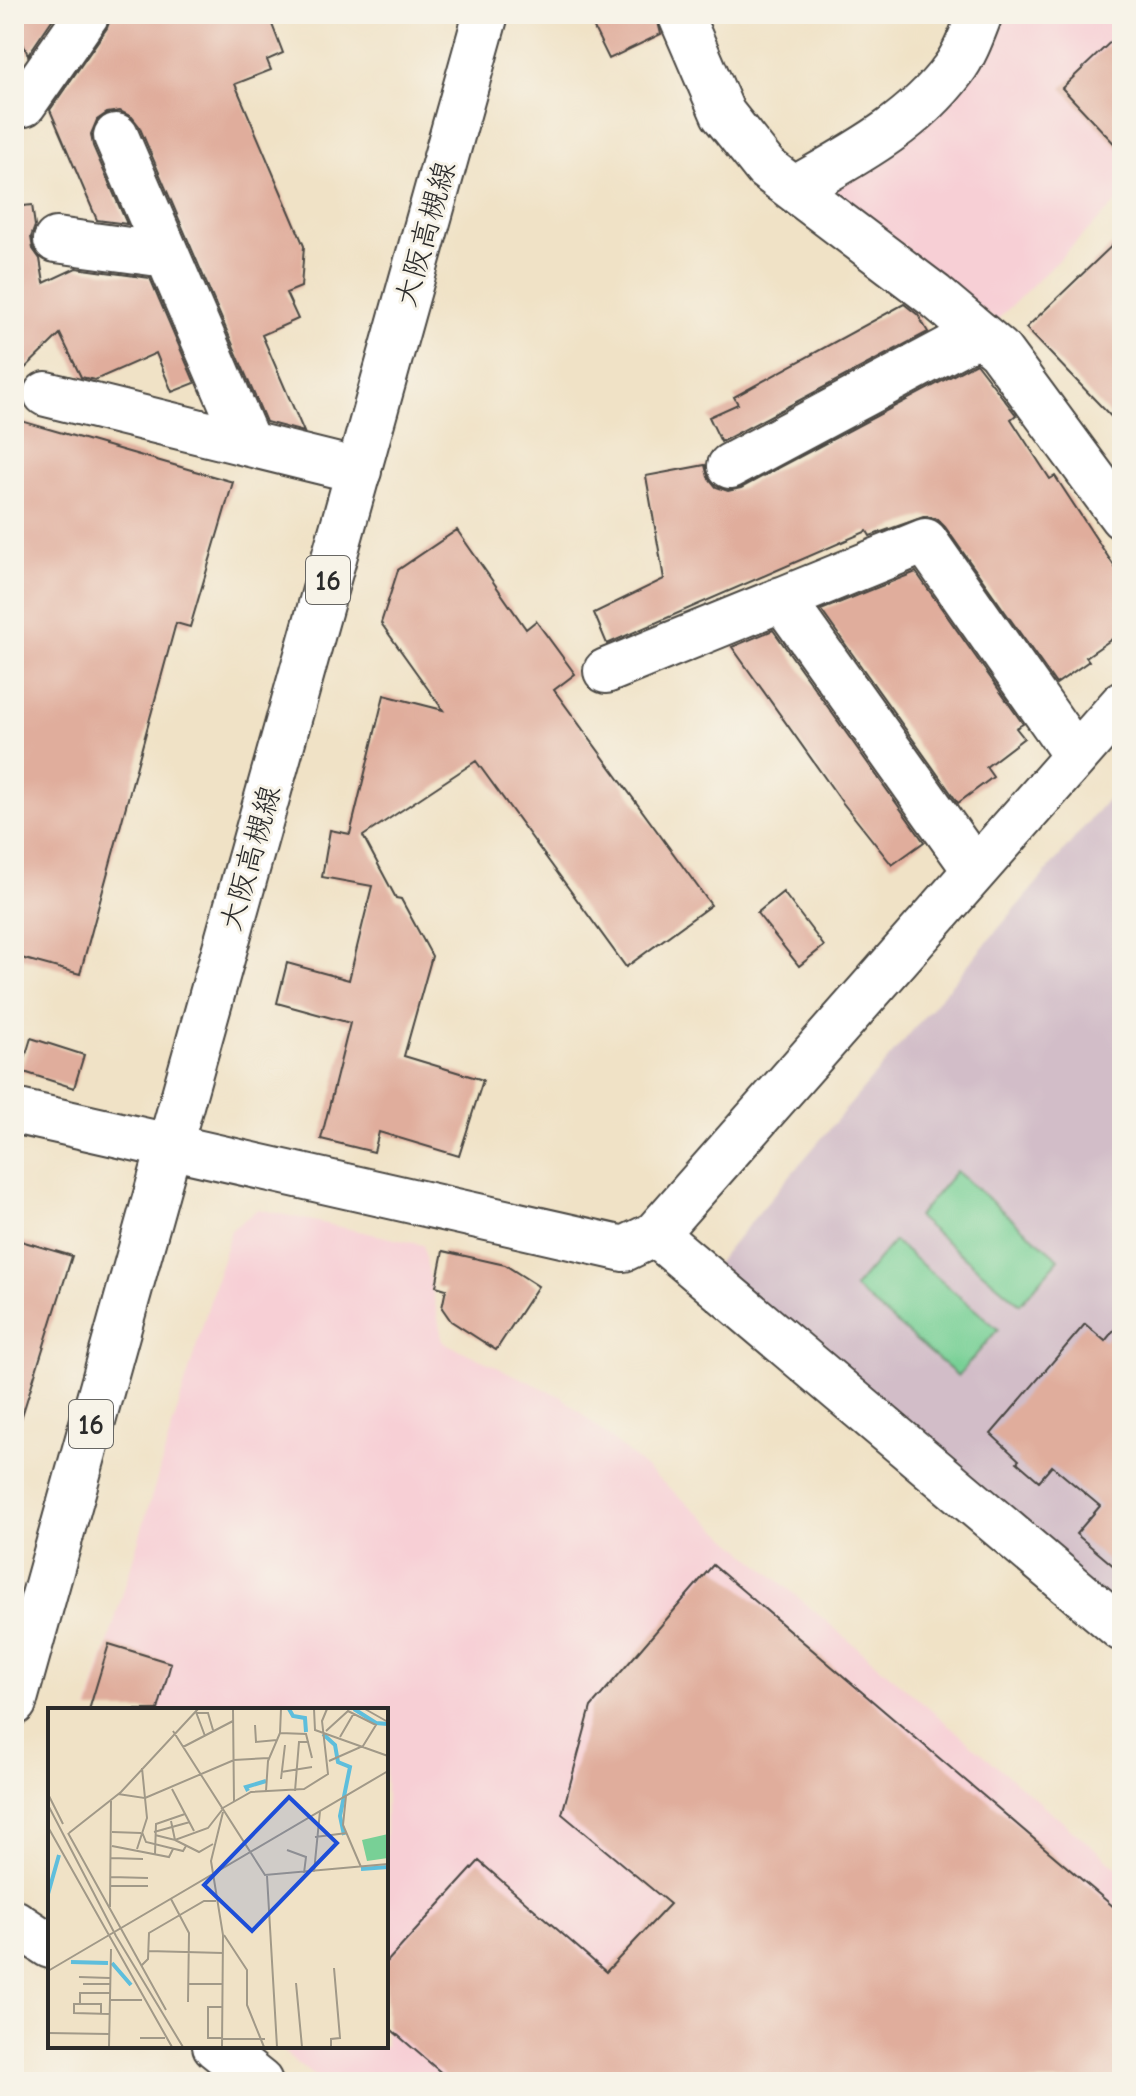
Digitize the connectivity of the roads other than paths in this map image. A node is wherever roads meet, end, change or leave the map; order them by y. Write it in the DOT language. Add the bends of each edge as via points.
graph roads {
  1 [pos="87,14"];
  2 [pos="486,14"];
  3 [pos="680,14"];
  4 [pos="980,14"];
  5 [pos="24,104"];
  6 [pos="116,136"];
  7 [pos="794,189"];
  8 [pos="56,240"];
  9 [pos="166,255"];
  10 [pos="979,333"];
  11 [pos="46,394"];
  12 [pos="248,443"];
  13 [pos="730,466"];
  14 [pos="359,471"];
  15 [pos="1122,517"];
  16 [pos="782,599"];
  17 [pos="606,671"];
  18 [pos="1122,704"];
  19 [pos="1076,756"];
  20 [pos="975,870"];
  21 [pos="14,1111"];
  22 [pos="169,1146"];
  23 [pos="655,1234"];
  24 [pos="1122,1629"];
  25 [pos="14,1703"];
  26 [pos="14,1922"];
  27 [pos="48,1945"];
  28 [pos="218,2048"];
  29 [pos="260,2082"];
  1 -- 5 [label="street"];
  2 -- 14 [label="street, 大阪高槻線 / 16"];
  3 -- 7 [label="street" via="723,114 766,168"];
  4 -- 7 [label="street" via="955,68 924,104 889,134"];
  6 -- 9 [label="street"];
  7 -- 10 [label="street"];
  8 -- 9 [label="street"];
  9 -- 12 [label="street"];
  10 -- 13 [label="street"];
  10 -- 15 [label="street" via="999,350"];
  11 -- 12 [label="street"];
  12 -- 14 [label="street"];
  14 -- 22 [label="street, 大阪高槻線 / 16"];
  16 -- 17 [label="street"];
  16 -- 19 [label="street" via="925,541"];
  16 -- 20 [label="street"];
  18 -- 19 [label="street"];
  19 -- 20 [label="street"];
  20 -- 23 [label="street"];
  21 -- 22 [label="street"];
  22 -- 23 [label="street" via="624,1249"];
  22 -- 25 [label="street, 大阪高槻線 / 16"];
  23 -- 24 [label="street"];
  26 -- 27 [label="street"];
  28 -- 29 [label="street"];
}
